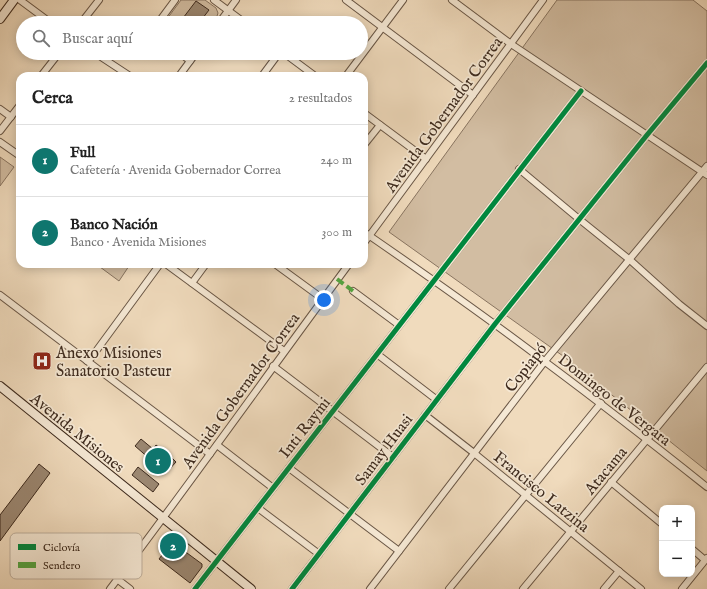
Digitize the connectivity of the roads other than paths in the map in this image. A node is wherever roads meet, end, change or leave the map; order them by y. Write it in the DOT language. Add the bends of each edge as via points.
graph roads {
  1 [pos="14,0"];
  2 [pos="20,0"];
  3 [pos="98,0"];
  4 [pos="175,0"];
  5 [pos="214,0"];
  6 [pos="236,0"];
  7 [pos="346,0"];
  8 [pos="403,0"];
  9 [pos="452,0"];
  10 [pos="543,0"];
  11 [pos="228,10"];
  12 [pos="42,16"];
  13 [pos="86,16"];
  14 [pos="163,16"];
  15 [pos="224,16"];
  16 [pos="236,16"];
  17 [pos="368,16"];
  18 [pos="368,16"];
  19 [pos="0,19"];
  20 [pos="383,27"];
  21 [pos="511,44"];
  22 [pos="368,47"];
  23 [pos="54,60"];
  24 [pos="106,60"];
  25 [pos="274,60"];
  26 [pos="293,60"];
  27 [pos="358,60"];
  28 [pos="190,61"];
  29 [pos="707,64"];
  30 [pos="44,72"];
  31 [pos="124,72"];
  32 [pos="182,72"];
  33 [pos="265,72"];
  34 [pos="310,72"];
  35 [pos="349,72"];
  36 [pos="581,91"];
  37 [pos="473,95"];
  38 [pos="0,109"];
  39 [pos="16,110"];
  40 [pos="368,116"];
  41 [pos="11,117"];
  42 [pos="380,124"];
  43 [pos="0,131"];
  44 [pos="647,135"];
  45 [pos="368,140"];
  46 [pos="0,142"];
  47 [pos="16,153"];
  48 [pos="426,159"];
  49 [pos="707,166"];
  50 [pos="520,169"];
  51 [pos="705,174"];
  52 [pos="579,219"];
  53 [pos="368,233"];
  54 [pos="368,235"];
  55 [pos="630,260"];
  56 [pos="157,268"];
  57 [pos="171,268"];
  58 [pos="203,268"];
  59 [pos="280,268"];
  60 [pos="345,268"];
  61 [pos="433,281"];
  62 [pos="192,283"];
  63 [pos="353,291"];
  64 [pos="0,295"];
  65 [pos="323,299"];
  66 [pos="495,324"];
  67 [pos="399,325"];
  68 [pos="707,326"];
  69 [pos="284,351"];
  70 [pos="376,354"];
  71 [pos="86,361"];
  72 [pos="545,361"];
  73 [pos="273,366"];
  74 [pos="707,367"];
  75 [pos="0,386"];
  76 [pos="437,400"];
  77 [pos="601,403"];
  78 [pos="333,411"];
  79 [pos="425,415"];
  80 [pos="647,440"];
  81 [pos="217,445"];
  82 [pos="474,453"];
  83 [pos="210,454"];
  84 [pos="393,457"];
  85 [pos="288,468"];
  86 [pos="611,482"];
  87 [pos="707,487"];
  88 [pos="274,488"];
  89 [pos="526,495"];
  90 [pos="258,508"];
  91 [pos="349,514"];
  92 [pos="163,519"];
  93 [pos="659,522"];
  94 [pos="571,532"];
  95 [pos="142,547"];
  96 [pos="399,551"];
  97 [pos="695,551"];
  98 [pos="319,554"];
  99 [pos="706,559"];
  100 [pos="217,561"];
  101 [pos="619,571"];
  102 [pos="117,580"];
  103 [pos="110,589"];
  104 [pos="130,589"];
  105 [pos="195,589"];
  106 [pos="251,589"];
  107 [pos="292,589"];
  108 [pos="370,589"];
  109 [pos="449,589"];
  110 [pos="524,589"];
  111 [pos="604,589"];
  112 [pos="641,589"];
  113 [pos="682,589"];
  1 -- 19 [label="main road"];
  2 -- 12 [label="street"];
  3 -- 13 [label="street"];
  4 -- 14 [label="street"];
  5 -- 11 [label="street"];
  6 -- 11 [label="street"];
  7 -- 17 [label="street"];
  8 -- 20 [label="street"];
  9 -- 21 [label="street"];
  10 -- 21 [label="street, Avenida Gobernador Correa"];
  11 -- 15 [label="street"];
  11 -- 16 [label="street"];
  18 -- 20 [label="street"];
  20 -- 22 [label="street"];
  20 -- 37 [label="street"];
  21 -- 36 [label="street"];
  21 -- 37 [label="street, Avenida Gobernador Correa"];
  23 -- 30 [label="street"];
  24 -- 31 [label="street"];
  25 -- 33 [label="street"];
  26 -- 34 [label="street"];
  27 -- 35 [label="street"];
  28 -- 32 [label="street"];
  29 -- 44 [label="street, Samay Huasi"];
  36 -- 44 [label="street"];
  36 -- 50 [label="street, Inti Raymi"];
  37 -- 48 [label="street, Avenida Gobernador Correa"];
  38 -- 41 [label="street"];
  39 -- 41 [label="street"];
  40 -- 42 [label="street"];
  41 -- 43 [label="street"];
  42 -- 45 [label="street"];
  42 -- 48 [label="street"];
  44 -- 51 [label="street"];
  44 -- 52 [label="street, Samay Huasi"];
  46 -- 47 [label="street"];
  48 -- 53 [label="street, Avenida Gobernador Correa"];
  49 -- 51 [label="street, Copiapó"];
  50 -- 52 [label="street"];
  50 -- 61 [label="street, Inti Raymi"];
  51 -- 55 [label="street, Copiapó"];
  52 -- 55 [label="street"];
  52 -- 66 [label="street, Samay Huasi"];
  54 -- 61 [label="street, Domingo de Vergara"];
  55 -- 68 [label="street"];
  55 -- 72 [label="street, Copiapó"];
  56 -- 71 [label="street" via="91,358"];
  57 -- 62 [label="street"];
  58 -- 62 [label="street"];
  59 -- 65 [label="street"];
  60 -- 65 [label="street, Avenida Gobernador Correa"];
  61 -- 66 [label="street, Domingo de Vergara"];
  61 -- 67 [label="street, Inti Raymi"];
  62 -- 69 [label="street"];
  63 -- 67 [label="street"];
  64 -- 71 [label="street"];
  65 -- 69 [label="street, Avenida Gobernador Correa"];
  66 -- 72 [label="street, Domingo de Vergara"];
  66 -- 76 [label="street, Samay Huasi"];
  67 -- 70 [label="street, Inti Raymi"];
  69 -- 73 [label="street, Avenida Gobernador Correa"];
  70 -- 76 [label="street"];
  70 -- 78 [label="street, Inti Raymi"];
  71 -- 83 [label="street"];
  72 -- 77 [label="street, Domingo de Vergara"];
  72 -- 82 [label="street, Copiapó"];
  73 -- 78 [label="street"];
  73 -- 81 [label="street, Avenida Gobernador Correa"];
  74 -- 80 [label="street, Atacama"];
  75 -- 92 [label="main road, Avenida Misiones"];
  76 -- 79 [label="street, Samay Huasi"];
  77 -- 80 [label="street, Domingo de Vergara"];
  77 -- 89 [label="street"];
  78 -- 84 [label="street"];
  78 -- 85 [label="street, Inti Raymi"];
  79 -- 82 [label="street, Francisco Latzina"];
  79 -- 84 [label="street, Samay Huasi"];
  80 -- 86 [label="street, Atacama"];
  80 -- 87 [label="street, Domingo de Vergara"];
  81 -- 83 [label="street, Avenida Gobernador Correa"];
  81 -- 88 [label="street"];
  82 -- 89 [label="street, Francisco Latzina"];
  82 -- 96 [label="street, Copiapó"];
  83 -- 92 [label="street, Avenida Gobernador Correa"];
  84 -- 91 [label="street, Samay Huasi"];
  85 -- 88 [label="street, Inti Raymi"];
  85 -- 91 [label="street"];
  86 -- 93 [label="street"];
  86 -- 94 [label="street, Atacama"];
  88 -- 90 [label="street, Inti Raymi"];
  89 -- 94 [label="street, Francisco Latzina"];
  89 -- 109 [label="street"];
  90 -- 98 [label="street"];
  90 -- 100 [label="street, Inti Raymi"];
  91 -- 96 [label="street"];
  91 -- 98 [label="street, Samay Huasi"];
  92 -- 95 [label="street, Avenida Gobernador Correa"];
  92 -- 100 [label="main road, Avenida Misiones"];
  94 -- 101 [label="street, Francisco Latzina"];
  94 -- 110 [label="street, Atacama"];
  96 -- 108 [label="street, Copiapó"];
  97 -- 99 [label="street"];
  98 -- 107 [label="street, Samay Huasi"];
  99 -- 113 [label="street"];
  100 -- 105 [label="street, Inti Raymi"];
  100 -- 106 [label="main road, Avenida Misiones"];
  101 -- 111 [label="street"];
  101 -- 112 [label="street, Francisco Latzina"];
  102 -- 103 [label="street, Avenida Gobernador Correa"];
  102 -- 104 [label="street"];
}
